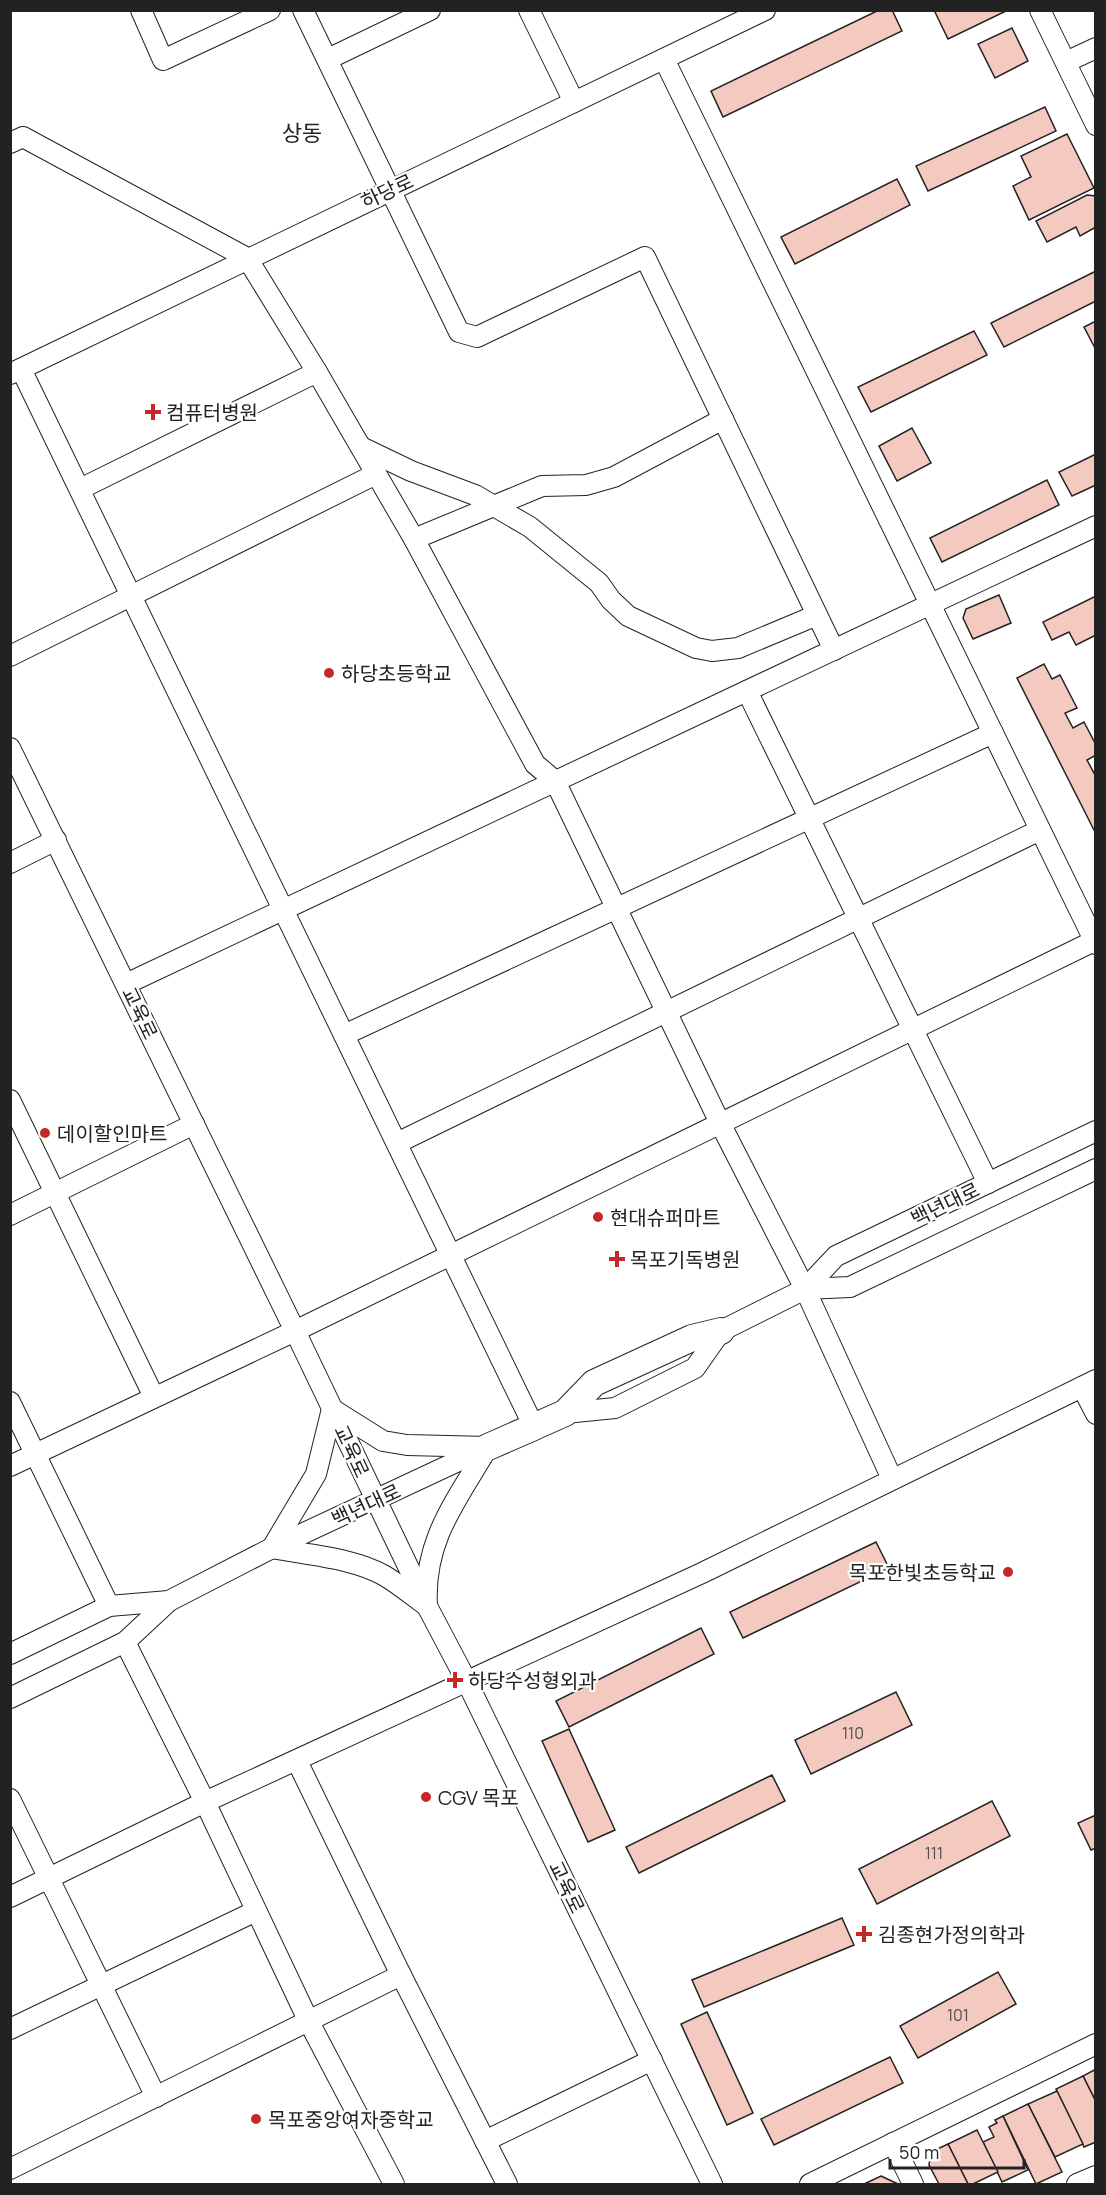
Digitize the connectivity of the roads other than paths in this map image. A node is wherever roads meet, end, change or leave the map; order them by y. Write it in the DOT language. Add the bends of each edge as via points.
graph roads {
  1 [pos="141,10"];
  2 [pos="270,10"];
  3 [pos="303,10"];
  4 [pos="429,10"];
  5 [pos="529,10"];
  6 [pos="1040,10"];
  7 [pos="764,11"];
  8 [pos="1095,48"];
  9 [pos="328,59"];
  10 [pos="664,59"];
  11 [pos="1066,62"];
  12 [pos="574,102"];
  13 [pos="1095,125"];
  14 [pos="10,143"];
  15 [pos="391,189"];
  16 [pos="247,258"];
  17 [pos="16,371"];
  18 [pos="317,372"];
  19 [pos="723,419"];
  20 [pos="361,447"];
  21 [pos="376,474"];
  22 [pos="80,489"];
  23 [pos="491,506"];
  24 [pos="1095,526"];
  25 [pos="414,539"];
  26 [pos="131,596"];
  27 [pos="930,604"];
  28 [pos="817,615"];
  29 [pos="834,650"];
  30 [pos="10,656"];
  31 [pos="747,691"];
  32 [pos="993,733"];
  33 [pos="10,748"];
  34 [pos="555,782"];
  35 [pos="810,819"];
  36 [pos="1040,830"];
  37 [pos="56,840"];
  38 [pos="10,863"];
  39 [pos="616,909"];
  40 [pos="284,910"];
  41 [pos="859,918"];
  42 [pos="1095,942"];
  43 [pos="126,984"];
  44 [pos="666,1012"];
  45 [pos="913,1029"];
  46 [pos="344,1035"];
  47 [pos="10,1100"];
  48 [pos="720,1123"];
  49 [pos="194,1124"];
  50 [pos="1095,1131"];
  51 [pos="397,1143"];
  52 [pos="1095,1169"];
  53 [pos="988,1183"];
  54 [pos="55,1193"];
  55 [pos="10,1215"];
  56 [pos="451,1255"];
  57 [pos="805,1289"];
  58 [pos="295,1330"];
  59 [pos="722,1331"];
  60 [pos="1089,1383"];
  61 [pos="154,1397"];
  62 [pos="10,1402"];
  63 [pos="332,1409"];
  64 [pos="1095,1414"];
  65 [pos="534,1427"];
  66 [pos="488,1447"];
  67 [pos="36,1454"];
  68 [pos="10,1466"];
  69 [pos="892,1479"];
  70 [pos="376,1501"];
  71 [pos="272,1548"];
  72 [pos="169,1601"];
  73 [pos="110,1606"];
  74 [pos="427,1606"];
  75 [pos="125,1642"];
  76 [pos="10,1654"];
  77 [pos="467,1682"];
  78 [pos="10,1698"];
  79 [pos="297,1761"];
  80 [pos="10,1799"];
  81 [pos="205,1803"];
  82 [pos="49,1879"];
  83 [pos="10,1897"];
  84 [pos="256,1911"];
  85 [pos="401,1975"];
  86 [pos="101,1985"];
  87 [pos="309,2022"];
  88 [pos="10,2029"];
  89 [pos="1095,2044"];
  90 [pos="652,2060"];
  91 [pos="156,2097"];
  92 [pos="485,2141"];
  93 [pos="892,2143"];
  94 [pos="10,2169"];
  95 [pos="1095,2176"];
  96 [pos="394,2184"];
  97 [pos="507,2184"];
  98 [pos="712,2184"];
  99 [pos="810,2184"];
  100 [pos="913,2184"];
  101 [pos="1077,2184"];
  1 -- 2 [label="street" via="163,60"];
  3 -- 9 [label="street"];
  4 -- 9 [label="street"];
  5 -- 12 [label="street"];
  6 -- 11 [label="street"];
  7 -- 10 [label="street, 하당로"];
  8 -- 11 [label="street"];
  9 -- 15 [label="street"];
  10 -- 12 [label="street, 하당로"];
  10 -- 27 [label="street"];
  11 -- 13 [label="street"];
  12 -- 15 [label="street, 하당로"];
  14 -- 16 [label="street" via="23,137"];
  15 -- 16 [label="street, 하당로"];
  15 -- 19 [label="street" via="459,332 477,337 645,257"];
  16 -- 17 [label="street, 하당로"];
  16 -- 18 [label="street"];
  17 -- 22 [label="street"];
  18 -- 20 [label="street"];
  18 -- 22 [label="street"];
  19 -- 23 [label="street" via="614,477 586,485 542,486"];
  19 -- 28 [label="street"];
  20 -- 21 [label="street"];
  20 -- 23 [label="street" via="476,495"];
  21 -- 25 [label="street"];
  21 -- 26 [label="street"];
  22 -- 26 [label="street"];
  23 -- 25 [label="street"];
  23 -- 28 [label="street" via="555,545 599,583 628,616 696,648 738,648"];
  24 -- 27 [label="street"];
  25 -- 34 [label="street" via="535,764"];
  26 -- 30 [label="street"];
  26 -- 40 [label="street"];
  27 -- 29 [label="street"];
  27 -- 32 [label="street"];
  28 -- 29 [label="street"];
  29 -- 31 [label="street"];
  31 -- 34 [label="street"];
  31 -- 35 [label="street"];
  32 -- 35 [label="street"];
  32 -- 36 [label="street"];
  33 -- 37 [label="street, 교육로"];
  34 -- 39 [label="street"];
  34 -- 40 [label="street"];
  35 -- 39 [label="street"];
  35 -- 41 [label="street"];
  36 -- 41 [label="street"];
  36 -- 42 [label="street"];
  37 -- 38 [label="street"];
  37 -- 43 [label="street, 교육로"];
  39 -- 44 [label="street"];
  39 -- 46 [label="street"];
  40 -- 43 [label="street"];
  40 -- 46 [label="street"];
  41 -- 44 [label="street"];
  41 -- 45 [label="street"];
  42 -- 45 [label="street"];
  43 -- 49 [label="street, 교육로"];
  44 -- 48 [label="street"];
  44 -- 51 [label="street"];
  45 -- 48 [label="street"];
  45 -- 53 [label="street"];
  46 -- 51 [label="street"];
  47 -- 54 [label="street"];
  48 -- 56 [label="street"];
  48 -- 57 [label="street"];
  49 -- 54 [label="street"];
  49 -- 58 [label="street, 교육로"];
  50 -- 53 [label="street, 백년대로"];
  51 -- 56 [label="street"];
  52 -- 57 [label="street, 백년대로" via="850,1287"];
  53 -- 57 [label="street, 백년대로" via="837,1256"];
  54 -- 55 [label="street"];
  54 -- 61 [label="street"];
  56 -- 58 [label="street"];
  56 -- 65 [label="street"];
  57 -- 59 [label="street, 백년대로"];
  57 -- 69 [label="street"];
  58 -- 61 [label="street"];
  58 -- 63 [label="street, 교육로"];
  59 -- 65 [label="main road, 백년대로" via="692,1338 594,1383 565,1413"];
  60 -- 64 [label="street"];
  60 -- 69 [label="street"];
  61 -- 67 [label="street"];
  62 -- 67 [label="street"];
  63 -- 66 [label="street" via="382,1441"];
  63 -- 70 [label="street, 교육로"];
  63 -- 71 [label="street" via="316,1474"];
  65 -- 66 [label="main road, 백년대로"];
  66 -- 70 [label="street, 백년대로"];
  66 -- 74 [label="street" via="436,1540 425,1584"];
  67 -- 68 [label="street"];
  67 -- 73 [label="street"];
  69 -- 77 [label="street"];
  70 -- 71 [label="street, 백년대로"];
  70 -- 74 [label="street, 교육로"];
  71 -- 72 [label="street, 백년대로"];
  71 -- 74 [label="street" via="368,1568"];
  72 -- 73 [label="street, 백년대로"];
  72 -- 75 [label="street, 백년대로"];
  73 -- 76 [label="street, 백년대로"];
  74 -- 77 [label="street, 교육로"];
  75 -- 78 [label="street, 백년대로"];
  75 -- 81 [label="street"];
  77 -- 79 [label="street"];
  77 -- 90 [label="street, 교육로"];
  79 -- 81 [label="street"];
  79 -- 85 [label="street"];
  80 -- 82 [label="street"];
  81 -- 82 [label="street"];
  81 -- 84 [label="street"];
  82 -- 83 [label="street"];
  82 -- 86 [label="street"];
  84 -- 86 [label="street"];
  84 -- 87 [label="street"];
  85 -- 87 [label="street"];
  85 -- 92 [label="street"];
  86 -- 88 [label="street"];
  86 -- 91 [label="street"];
  87 -- 91 [label="street"];
  87 -- 96 [label="street"];
  89 -- 93 [label="street"];
  90 -- 92 [label="street"];
  90 -- 98 [label="street, 교육로"];
  91 -- 94 [label="street"];
  92 -- 97 [label="street"];
  93 -- 99 [label="street"];
  93 -- 100 [label="street"];
  95 -- 101 [label="street"];
}
